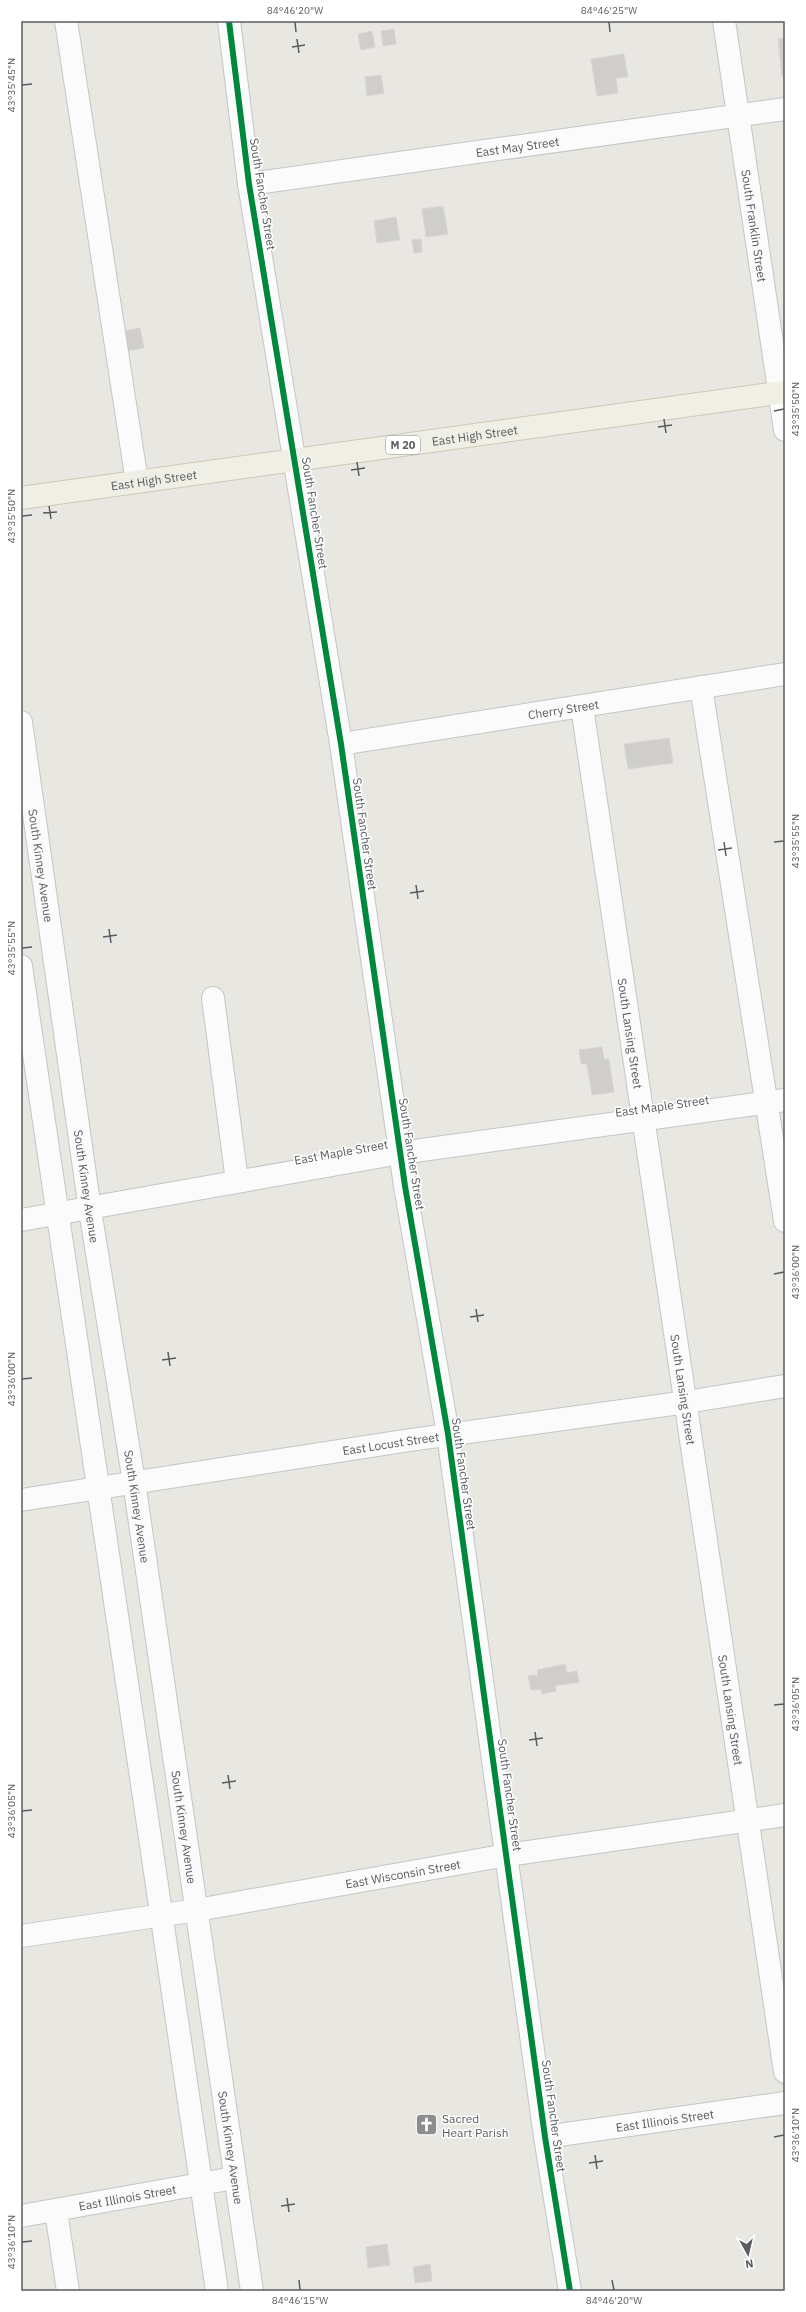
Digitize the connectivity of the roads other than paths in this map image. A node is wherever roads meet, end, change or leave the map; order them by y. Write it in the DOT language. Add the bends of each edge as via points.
graph roads {
  1 [pos="66,21"];
  2 [pos="229,21"];
  3 [pos="724,21"];
  4 [pos="785,109"];
  5 [pos="738,115"];
  6 [pos="249,184"];
  7 [pos="782,392"];
  8 [pos="785,430"];
  9 [pos="296,460"];
  10 [pos="137,482"];
  11 [pos="21,498"];
  12 [pos="785,674"];
  13 [pos="701,687"];
  14 [pos="582,707"];
  15 [pos="21,722"];
  16 [pos="341,744"];
  17 [pos="28,807"];
  18 [pos="21,966"];
  19 [pos="213,998"];
  20 [pos="775,1102"];
  21 [pos="644,1119"];
  22 [pos="400,1153"];
  23 [pos="237,1181"];
  24 [pos="90,1210"];
  25 [pos="57,1214"];
  26 [pos="21,1220"];
  27 [pos="785,1221"];
  28 [pos="785,1386"];
  29 [pos="687,1402"];
  30 [pos="448,1434"];
  31 [pos="134,1482"];
  32 [pos="98,1488"];
  33 [pos="21,1500"];
  34 [pos="785,1815"];
  35 [pos="746,1821"];
  36 [pos="508,1855"];
  37 [pos="197,1910"];
  38 [pos="161,1915"];
  39 [pos="21,1936"];
  40 [pos="785,2072"];
  41 [pos="785,2103"];
  42 [pos="545,2137"];
  43 [pos="234,2178"];
  44 [pos="201,2183"];
  45 [pos="56,2211"];
  46 [pos="21,2216"];
  47 [pos="68,2291"];
  48 [pos="217,2291"];
  49 [pos="252,2291"];
  50 [pos="570,2291"];
  1 -- 10 [label="street"];
  2 -- 6 [label="street, South Fancher Street"];
  3 -- 5 [label="street, South Franklin Street"];
  4 -- 5 [label="street, East May Street"];
  5 -- 6 [label="street, East May Street"];
  5 -- 7 [label="street, South Franklin Street"];
  6 -- 9 [label="street, South Fancher Street"];
  7 -- 8 [label="street, South Franklin Street"];
  7 -- 9 [label="main road, East High Street / M 20"];
  9 -- 10 [label="main road, East High Street / M 20"];
  9 -- 16 [label="street, South Fancher Street"];
  10 -- 11 [label="main road, East High Street / M 20"];
  12 -- 13 [label="street, Cherry Street"];
  13 -- 14 [label="street, Cherry Street"];
  13 -- 20 [label="street"];
  14 -- 16 [label="street, Cherry Street"];
  14 -- 21 [label="street, South Lansing Street"];
  15 -- 17 [label="street, South Kinney Avenue"];
  16 -- 22 [label="street, South Fancher Street"];
  17 -- 24 [label="street, South Kinney Avenue"];
  18 -- 25 [label="street"];
  19 -- 23 [label="street"];
  20 -- 21 [label="street, East Maple Street"];
  20 -- 27 [label="street"];
  21 -- 22 [label="street, East Maple Street"];
  21 -- 29 [label="street, South Lansing Street"];
  22 -- 23 [label="street, East Maple Street"];
  22 -- 30 [label="street, South Fancher Street"];
  23 -- 24 [label="street, East Maple Street"];
  24 -- 25 [label="street, East Maple Street"];
  24 -- 31 [label="street, South Kinney Avenue"];
  25 -- 26 [label="street, East Maple Street"];
  25 -- 32 [label="street"];
  28 -- 29 [label="street, East Locust Street"];
  29 -- 30 [label="street, East Locust Street"];
  29 -- 35 [label="street, South Lansing Street"];
  30 -- 31 [label="street, East Locust Street"];
  30 -- 36 [label="street, South Fancher Street"];
  31 -- 32 [label="street, East Locust Street"];
  31 -- 37 [label="street, South Kinney Avenue"];
  32 -- 33 [label="street, East Locust Street"];
  32 -- 38 [label="street"];
  34 -- 35 [label="street, East Wisconsin Street"];
  35 -- 36 [label="street, East Wisconsin Street"];
  35 -- 40 [label="street, South Lansing Street"];
  36 -- 37 [label="street, East Wisconsin Street"];
  36 -- 42 [label="street, South Fancher Street"];
  37 -- 38 [label="street, East Wisconsin Street"];
  37 -- 43 [label="street, South Kinney Avenue"];
  38 -- 39 [label="street, East Wisconsin Street"];
  38 -- 44 [label="street"];
  41 -- 42 [label="street, East Illinois Street"];
  42 -- 50 [label="street, South Fancher Street"];
  43 -- 44 [label="street, East Illinois Street"];
  43 -- 49 [label="street, South Kinney Avenue"];
  44 -- 45 [label="street, East Illinois Street"];
  44 -- 48 [label="street"];
  45 -- 46 [label="street, East Illinois Street"];
  45 -- 47 [label="street"];
}
